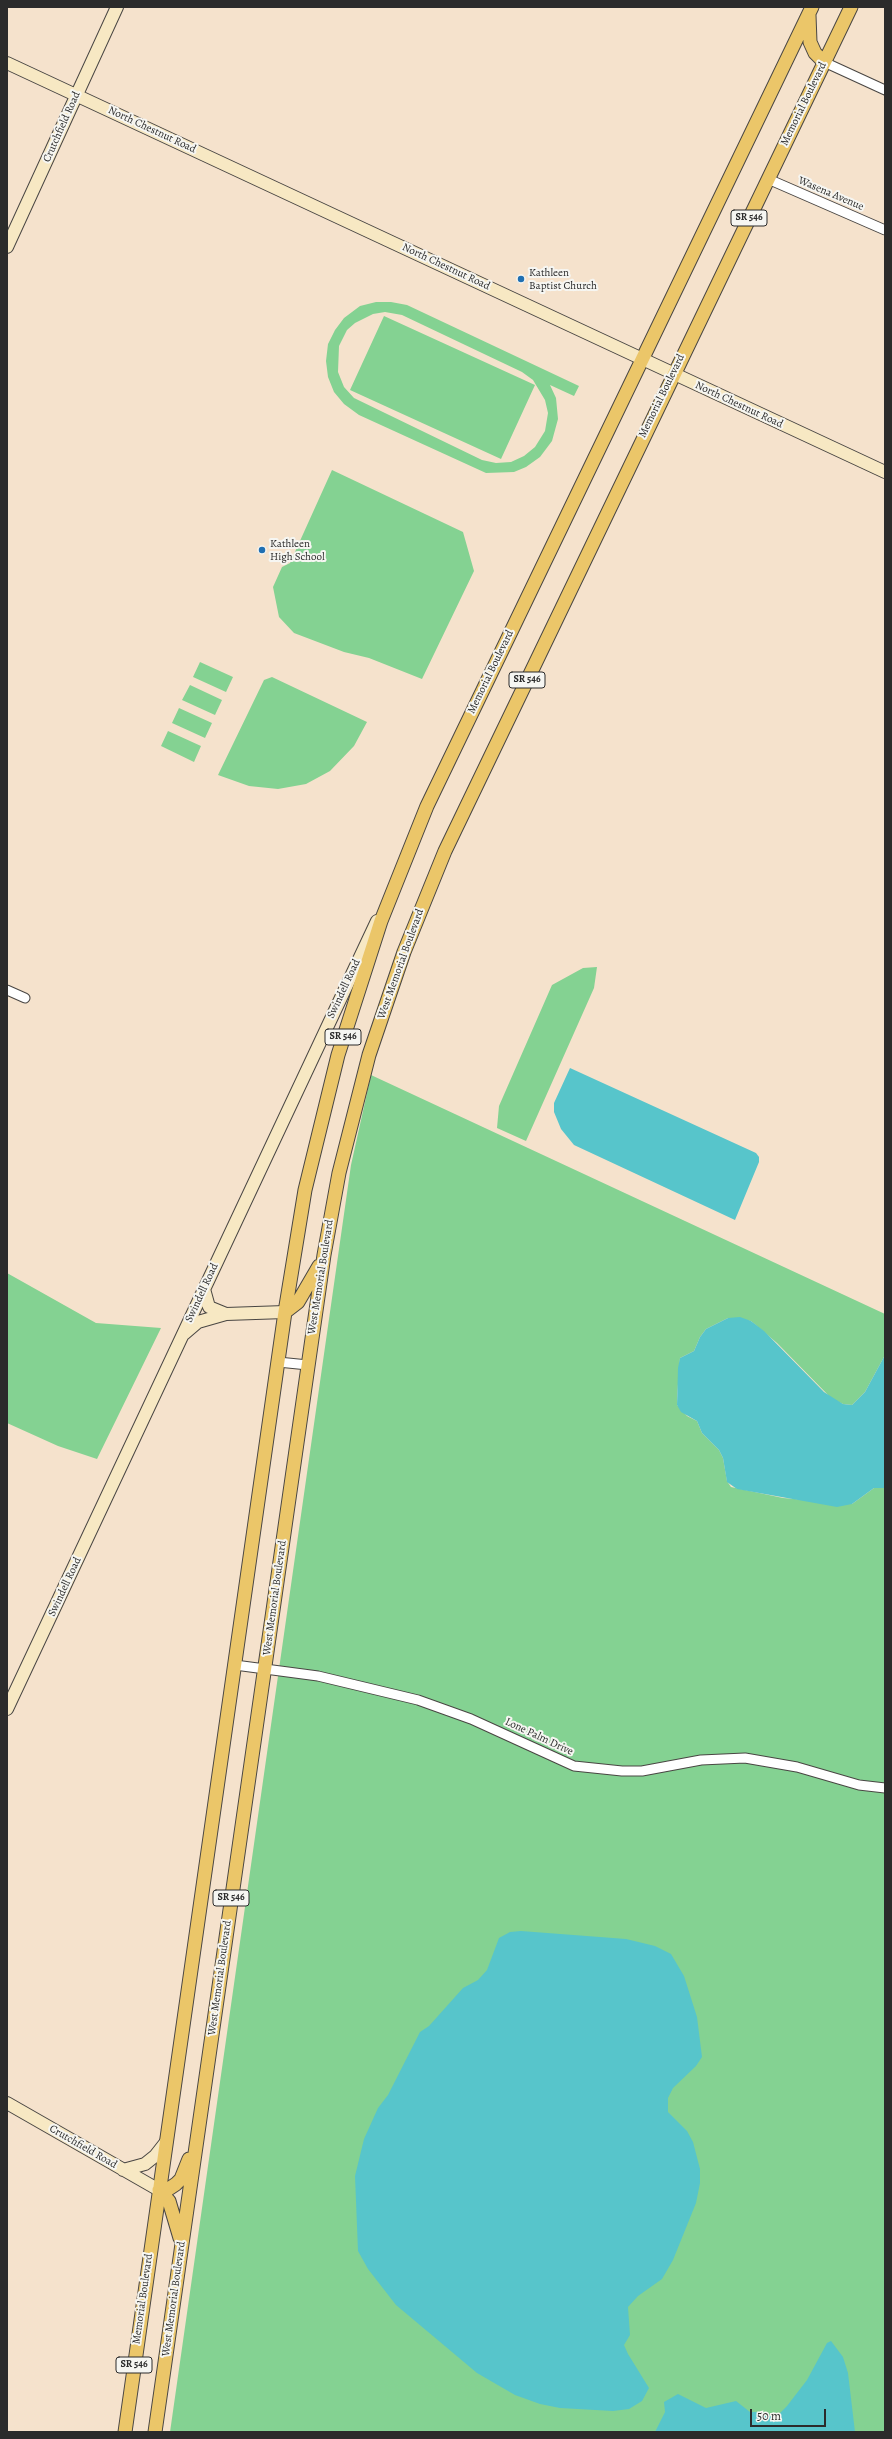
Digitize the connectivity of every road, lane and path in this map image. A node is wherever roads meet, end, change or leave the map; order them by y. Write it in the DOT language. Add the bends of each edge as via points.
graph roads {
  1 [pos="117,7"];
  2 [pos="851,7"];
  3 [pos="811,10"];
  4 [pos="824,62"];
  5 [pos="7,63"];
  6 [pos="885,90"];
  7 [pos="76,96"];
  8 [pos="768,179"];
  9 [pos="885,230"];
  10 [pos="7,247"];
  11 [pos="641,359"];
  12 [pos="672,374"];
  13 [pos="885,472"];
  14 [pos="476,785"];
  15 [pos="397,878"];
  16 [pos="7,990"];
  17 [pos="25,998"];
  18 [pos="324,1255"];
  19 [pos="204,1289"];
  20 [pos="285,1312"];
  21 [pos="226,1314"];
  22 [pos="182,1336"];
  23 [pos="278,1362"];
  24 [pos="308,1365"];
  25 [pos="235,1665"];
  26 [pos="264,1670"];
  27 [pos="7,1709"];
  28 [pos="885,1788"];
  29 [pos="7,2103"];
  30 [pos="166,2142"];
  31 [pos="194,2155"];
  32 [pos="123,2170"];
  33 [pos="159,2190"];
  34 [pos="182,2248"];
  35 [pos="125,2432"];
  36 [pos="155,2432"];
  1 -- 7 [label="street, Crutchfield Road"];
  2 -- 4 [label="main road, Memorial Boulevard / SR 546"];
  3 -- 4 [label="main road" via="810,42 815,53"];
  3 -- 11 [label="main road, Memorial Boulevard / SR 546"];
  4 -- 6 [label="street"];
  4 -- 8 [label="main road, Memorial Boulevard / SR 546"];
  5 -- 7 [label="street, North Chestnut Road"];
  7 -- 10 [label="street, Crutchfield Road"];
  7 -- 11 [label="street, North Chestnut Road"];
  8 -- 9 [label="street, Wasena Avenue"];
  8 -- 12 [label="main road, Memorial Boulevard / SR 546"];
  11 -- 12 [label="street, North Chestnut Road"];
  11 -- 15 [label="main road, Memorial Boulevard / SR 546" via="442,775"];
  12 -- 13 [label="street, North Chestnut Road"];
  12 -- 14 [label="main road, Memorial Boulevard / SR 546"];
  14 -- 18 [label="main road, West Memorial Boulevard / SR 546" via="416,920 376,1034 341,1166"];
  15 -- 19 [label="street, Swindell Road"];
  15 -- 20 [label="main road, SR 546" via="358,985 324,1104 304,1197"];
  16 -- 17 [label="street"];
  18 -- 20 [label="main road" via="307,1290 298,1302"];
  18 -- 24 [label="main road, West Memorial Boulevard / SR 546"];
  19 -- 21 [label="street" via="209,1306"];
  19 -- 22 [label="street, Swindell Road"];
  20 -- 21 [label="street"];
  20 -- 23 [label="main road, SR 546"];
  21 -- 22 [label="street" via="198,1322"];
  22 -- 27 [label="street, Swindell Road"];
  23 -- 24 [label="street"];
  23 -- 25 [label="main road, SR 546"];
  24 -- 26 [label="main road, West Memorial Boulevard / SR 546"];
  25 -- 26 [label="street, Lone Palm Drive"];
  25 -- 30 [label="main road, SR 546"];
  26 -- 28 [label="street, Lone Palm Drive" via="318,1676 418,1700 471,1719 574,1766 642,1771 701,1760 745,1758 797,1767 859,1785"];
  26 -- 31 [label="main road, West Memorial Boulevard / SR 546"];
  29 -- 32 [label="street, Crutchfield Road"];
  30 -- 32 [label="street" via="145,2164"];
  30 -- 33 [label="main road, SR 546"];
  31 -- 33 [label="main road" via="186,2163 183,2174 176,2184 167,2190"];
  31 -- 34 [label="main road, West Memorial Boulevard / SR 546"];
  32 -- 33 [label="street, Crutchfield Road"];
  33 -- 34 [label="main road" via="169,2201"];
  33 -- 35 [label="main road, Memorial Boulevard / SR 546"];
  34 -- 36 [label="main road, West Memorial Boulevard / SR 546"];
}
